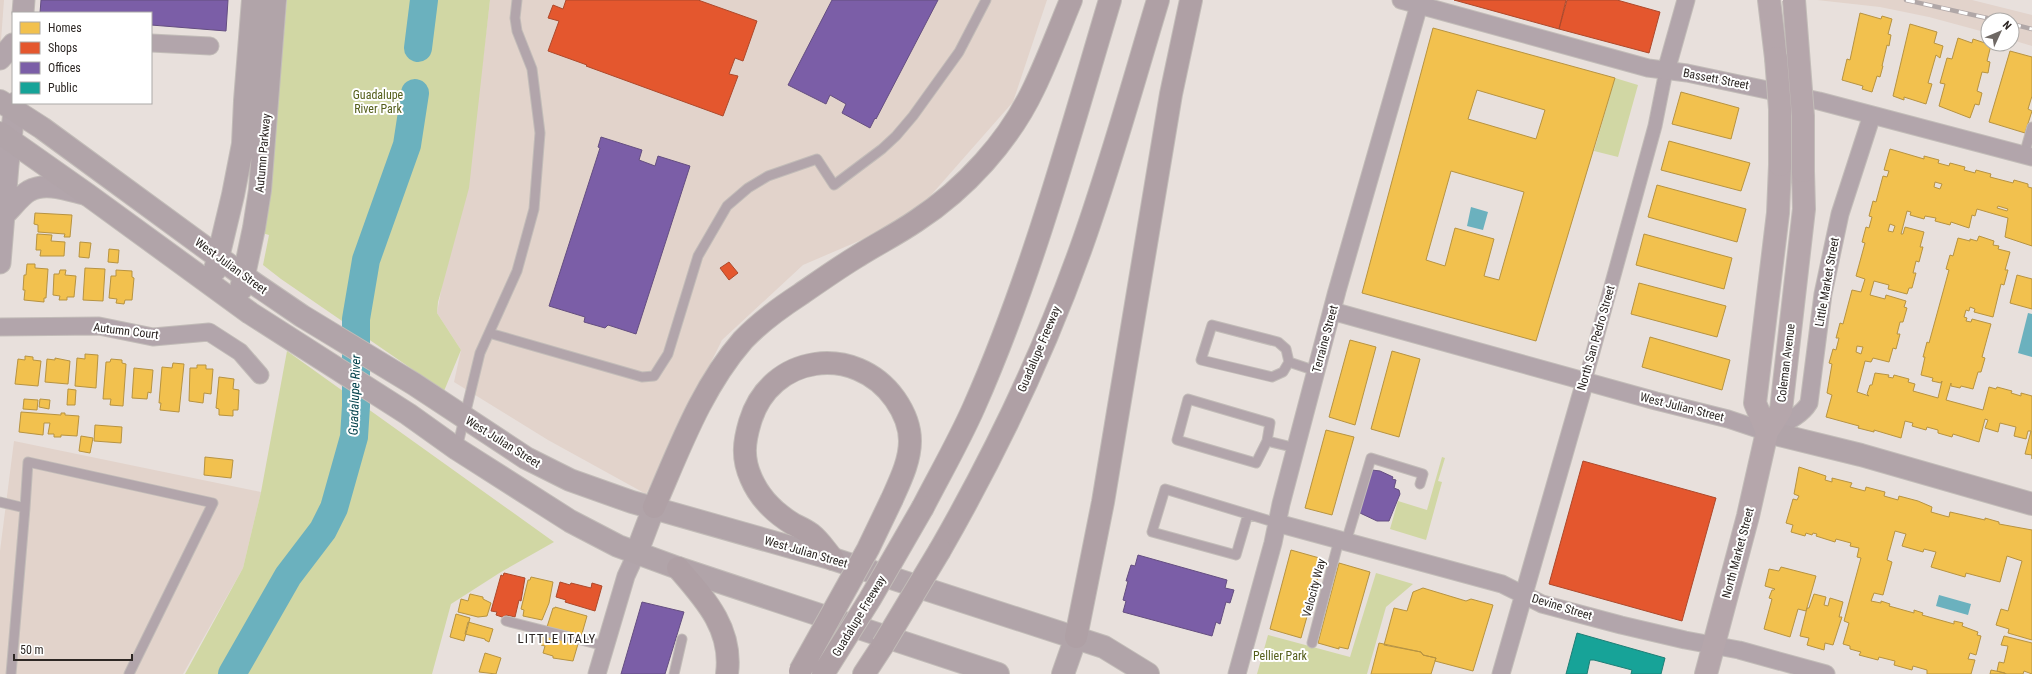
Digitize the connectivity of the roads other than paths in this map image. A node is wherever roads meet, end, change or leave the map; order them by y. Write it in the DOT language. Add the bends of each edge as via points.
graph roads {
  1 [pos="24,0"];
  2 [pos="253,0"];
  3 [pos="275,0"];
  4 [pos="518,0"];
  5 [pos="986,0"];
  6 [pos="1071,0"];
  7 [pos="1110,0"];
  8 [pos="1158,0"];
  9 [pos="1191,0"];
  10 [pos="1401,0"];
  11 [pos="1686,0"];
  12 [pos="1769,0"];
  13 [pos="1794,0"];
  14 [pos="1418,5"];
  15 [pos="23,12"];
  16 [pos="152,42"];
  17 [pos="12,45"];
  18 [pos="210,46"];
  19 [pos="0,58"];
  20 [pos="1666,71"];
  21 [pos="10,105"];
  22 [pos="1872,115"];
  23 [pos="2032,127"];
  24 [pos="5,136"];
  25 [pos="2028,156"];
  26 [pos="88,195"];
  27 [pos="4,215"];
  28 [pos="218,257"];
  29 [pos="0,263"];
  30 [pos="244,276"];
  31 [pos="211,285"];
  32 [pos="238,304"];
  33 [pos="1332,311"];
  34 [pos="0,327"];
  35 [pos="489,333"];
  36 [pos="1289,362"];
  37 [pos="1316,370"];
  38 [pos="260,375"];
  39 [pos="1585,381"];
  40 [pos="464,417"];
  41 [pos="1767,432"];
  42 [pos="1267,441"];
  43 [pos="1296,448"];
  44 [pos="457,449"];
  45 [pos="1420,484"];
  46 [pos="0,502"];
  47 [pos="2032,504"];
  48 [pos="654,507"];
  49 [pos="25,508"];
  50 [pos="1248,514"];
  51 [pos="1277,523"];
  52 [pos="1343,541"];
  53 [pos="637,552"];
  54 [pos="833,559"];
  55 [pos="678,568"];
  56 [pos="1523,595"];
  57 [pos="506,622"];
  58 [pos="1076,637"];
  59 [pos="682,638"];
  60 [pos="1312,642"];
  61 [pos="1713,644"];
  62 [pos="883,645"];
  63 [pos="605,646"];
  64 [pos="800,673"];
  65 [pos="11,674"];
  66 [pos="129,674"];
  67 [pos="598,674"];
  68 [pos="674,674"];
  69 [pos="727,674"];
  70 [pos="823,674"];
  71 [pos="864,674"];
  72 [pos="878,674"];
  73 [pos="998,674"];
  74 [pos="1062,674"];
  75 [pos="1148,674"];
  76 [pos="1237,674"];
  77 [pos="1501,674"];
  78 [pos="1706,674"];
  79 [pos="1826,674"];
  1 -- 15 [label="street"];
  2 -- 28 [label="main road, Autumn Parkway" via="243,144"];
  3 -- 30 [label="main road, Autumn Parkway" via="260,190"];
  4 -- 35 [label="lane" via="515,18 517,31 532,69 540,133 534,209 517,271"];
  5 -- 35 [label="lane" via="959,52 933,91 882,149 834,185 817,159 768,176 748,188 728,206 698,256 668,354 654,376 642,377"];
  6 -- 48 [label="highway" via="1034,89 989,156 952,194 917,221 856,257 792,300 743,340 718,373 701,403"];
  7 -- 70 [label="highway, Guadalupe Freeway, bridge" via="1036,242 1013,310 974,408 923,507"];
  8 -- 62 [label="highway, Guadalupe Freeway, bridge" via="1101,190 1056,310 1018,399 959,517"];
  9 -- 58 [label="highway" via="1171,94 1104,502"];
  10 -- 14 [label="street, Bassett Street"];
  11 -- 20 [label="street, North San Pedro Street"];
  12 -- 41 [label="main road, bridge" via="1780,109 1780,164 1778,213 1755,403"];
  13 -- 41 [label="main road, Coleman Avenue, bridge" via="1803,116 1804,216 1781,410"];
  14 -- 20 [label="street, Bassett Street"];
  14 -- 33 [label="street, Terraine Street"];
  16 -- 18 [label="street"];
  17 -- 19 [label="street"];
  20 -- 22 [label="street, Bassett Street" via="1819,100"];
  20 -- 39 [label="street, North San Pedro Street" via="1655,126"];
  21 -- 24 [label="street"];
  21 -- 28 [label="main road, West Julian Street"];
  22 -- 25 [label="street, Bassett Street"];
  22 -- 41 [label="street, Little Market Street" via="1840,214 1823,294 1809,403 1798,415"];
  23 -- 25 [label="lane"];
  24 -- 26 [label="main road"];
  24 -- 27 [label="street"];
  26 -- 27 [label="street" via="47,186 35,188 28,191"];
  26 -- 31 [label="main road"];
  27 -- 29 [label="street"];
  28 -- 30 [label="main road, West Julian Street"];
  28 -- 31 [label="main road, Autumn Parkway"];
  30 -- 32 [label="main road, Autumn Parkway"];
  30 -- 40 [label="main road, West Julian Street" via="302,316"];
  31 -- 32 [label="main road"];
  32 -- 44 [label="main road" via="408,414"];
  33 -- 37 [label="street, Terraine Street"];
  33 -- 39 [label="street, West Julian Street"];
  34 -- 38 [label="street, Autumn Court" via="99,326 153,337 209,332 240,352"];
  35 -- 40 [label="lane" via="480,353"];
  36 -- 36 [label="lane" via="1286,349 1278,342 1212,325 1201,360 1272,377 1283,372"];
  36 -- 37 [label="lane"];
  37 -- 43 [label="street, Terraine Street"];
  39 -- 41 [label="street, West Julian Street"];
  39 -- 56 [label="street, North San Pedro Street"];
  40 -- 44 [label="lane"];
  40 -- 48 [label="main road, West Julian Street" via="526,458 570,480"];
  41 -- 47 [label="main road, West Julian Street" via="1861,455"];
  41 -- 61 [label="main road, North Market Street" via="1748,516"];
  42 -- 42 [label="lane" via="1270,423 1188,399 1177,440 1256,463"];
  42 -- 43 [label="lane"];
  43 -- 51 [label="street, Terraine Street"];
  44 -- 53 [label="main road" via="570,522 618,546"];
  45 -- 52 [label="lane, Velocity Way" via="1423,474 1371,458"];
  46 -- 49 [label="lane"];
  48 -- 53 [label="main road"];
  48 -- 54 [label="main road, West Julian Street"];
  49 -- 65 [label="lane"];
  49 -- 66 [label="lane" via="28,462 213,503"];
  50 -- 50 [label="lane" via="1236,555 1152,532 1165,489"];
  50 -- 51 [label="lane"];
  51 -- 52 [label="street, Devine Street"];
  51 -- 76 [label="street, Terraine Street"];
  52 -- 56 [label="street, Devine Street" via="1502,584"];
  52 -- 60 [label="lane, Velocity Way"];
  53 -- 55 [label="main road"];
  53 -- 63 [label="street" via="626,576"];
  54 -- 58 [label="main road, West Julian Street"];
  54 -- 64 [label="highway, bridge" via="811,534 776,512 765,501 750,477 744,443 752,416 776,381 796,368 836,362 876,379 899,405 908,424 910,441 904,470 892,499 868,549"];
  55 -- 69 [label="highway" via="716,615 726,648"];
  55 -- 73 [label="main road"];
  56 -- 61 [label="street, Devine Street" via="1542,604 1621,625"];
  56 -- 77 [label="street, North San Pedro Street"];
  57 -- 63 [label="lane"];
  58 -- 74 [label="main road"];
  58 -- 75 [label="main road, West Julian Street" via="1104,647"];
  59 -- 68 [label="lane"];
  61 -- 78 [label="main road, North Market Street"];
  61 -- 79 [label="street, Devine Street"];
  62 -- 71 [label="highway, Guadalupe Freeway"];
  62 -- 72 [label="highway"];
  63 -- 67 [label="street"];
}
